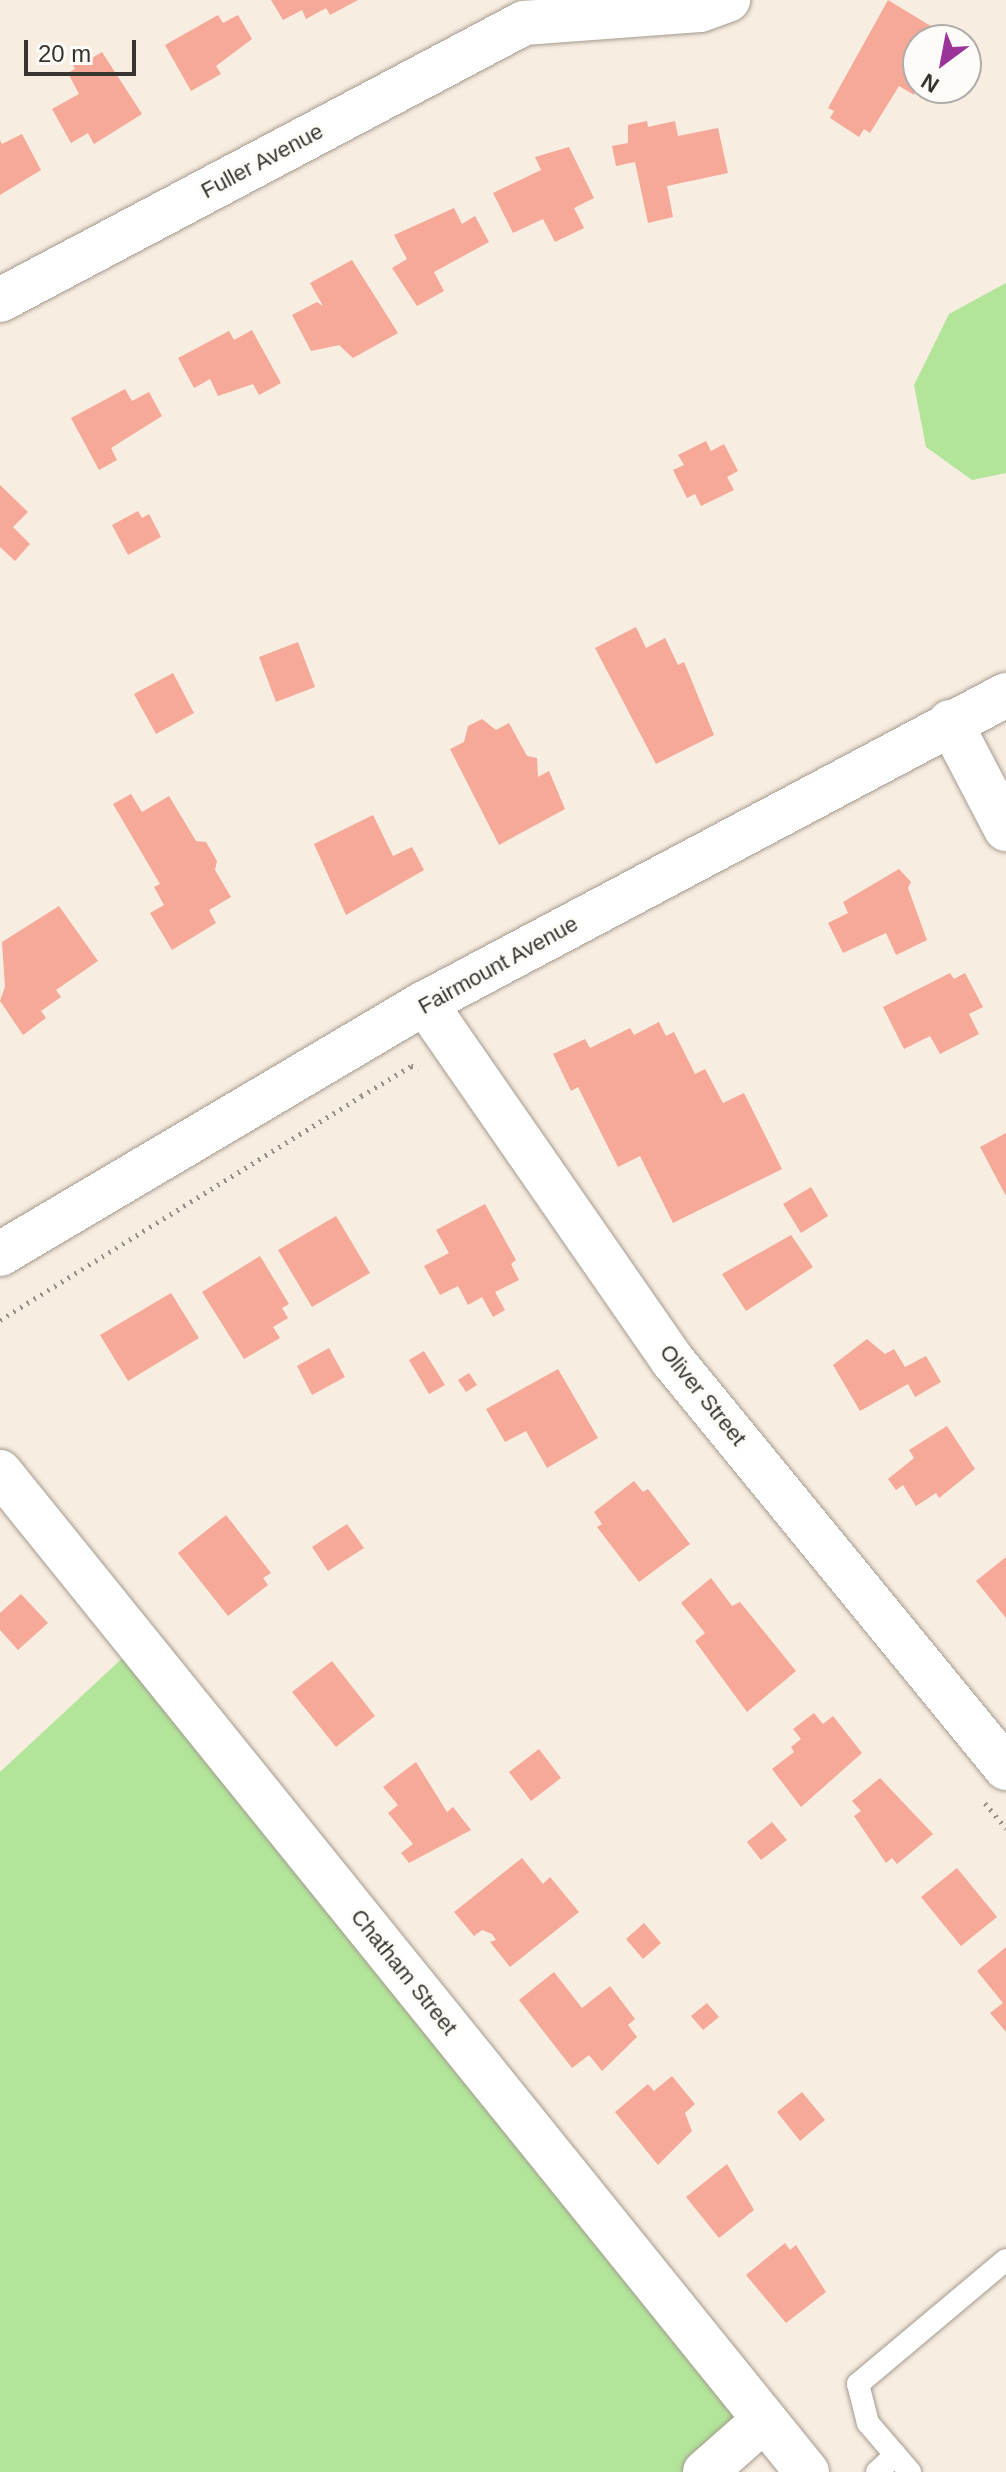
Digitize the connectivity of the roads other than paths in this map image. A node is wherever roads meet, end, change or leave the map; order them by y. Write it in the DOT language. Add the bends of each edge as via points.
graph roads {
  1 [pos="728,0"];
  2 [pos="533,11"];
  3 [pos="0,300"];
  4 [pos="1006,695"];
  5 [pos="950,722"];
  6 [pos="1006,829"];
  7 [pos="425,1003"];
  8 [pos="0,1254"];
  9 [pos="0,1472"];
  10 [pos="992,1781"];
  11 [pos="1006,2260"];
  12 [pos="764,2420"];
  13 [pos="903,2464"];
  14 [pos="705,2472"];
  15 [pos="807,2472"];
  16 [pos="877,2472"];
  1 -- 2 [label="street, Fuller Avenue" via="700,10"];
  2 -- 3 [label="street, Fuller Avenue"];
  4 -- 5 [label="street, Fairmount Avenue"];
  5 -- 6 [label="street"];
  5 -- 7 [label="street, Fairmount Avenue"];
  7 -- 8 [label="street, Fairmount Avenue"];
  7 -- 10 [label="street, Oliver Street" via="673,1361"];
  9 -- 12 [label="street, Chatham Street"];
  11 -- 13 [label="lane" via="858,2384 868,2423"];
  12 -- 14 [label="street"];
  12 -- 15 [label="street, Chatham Street"];
  13 -- 16 [label="lane"];
}
